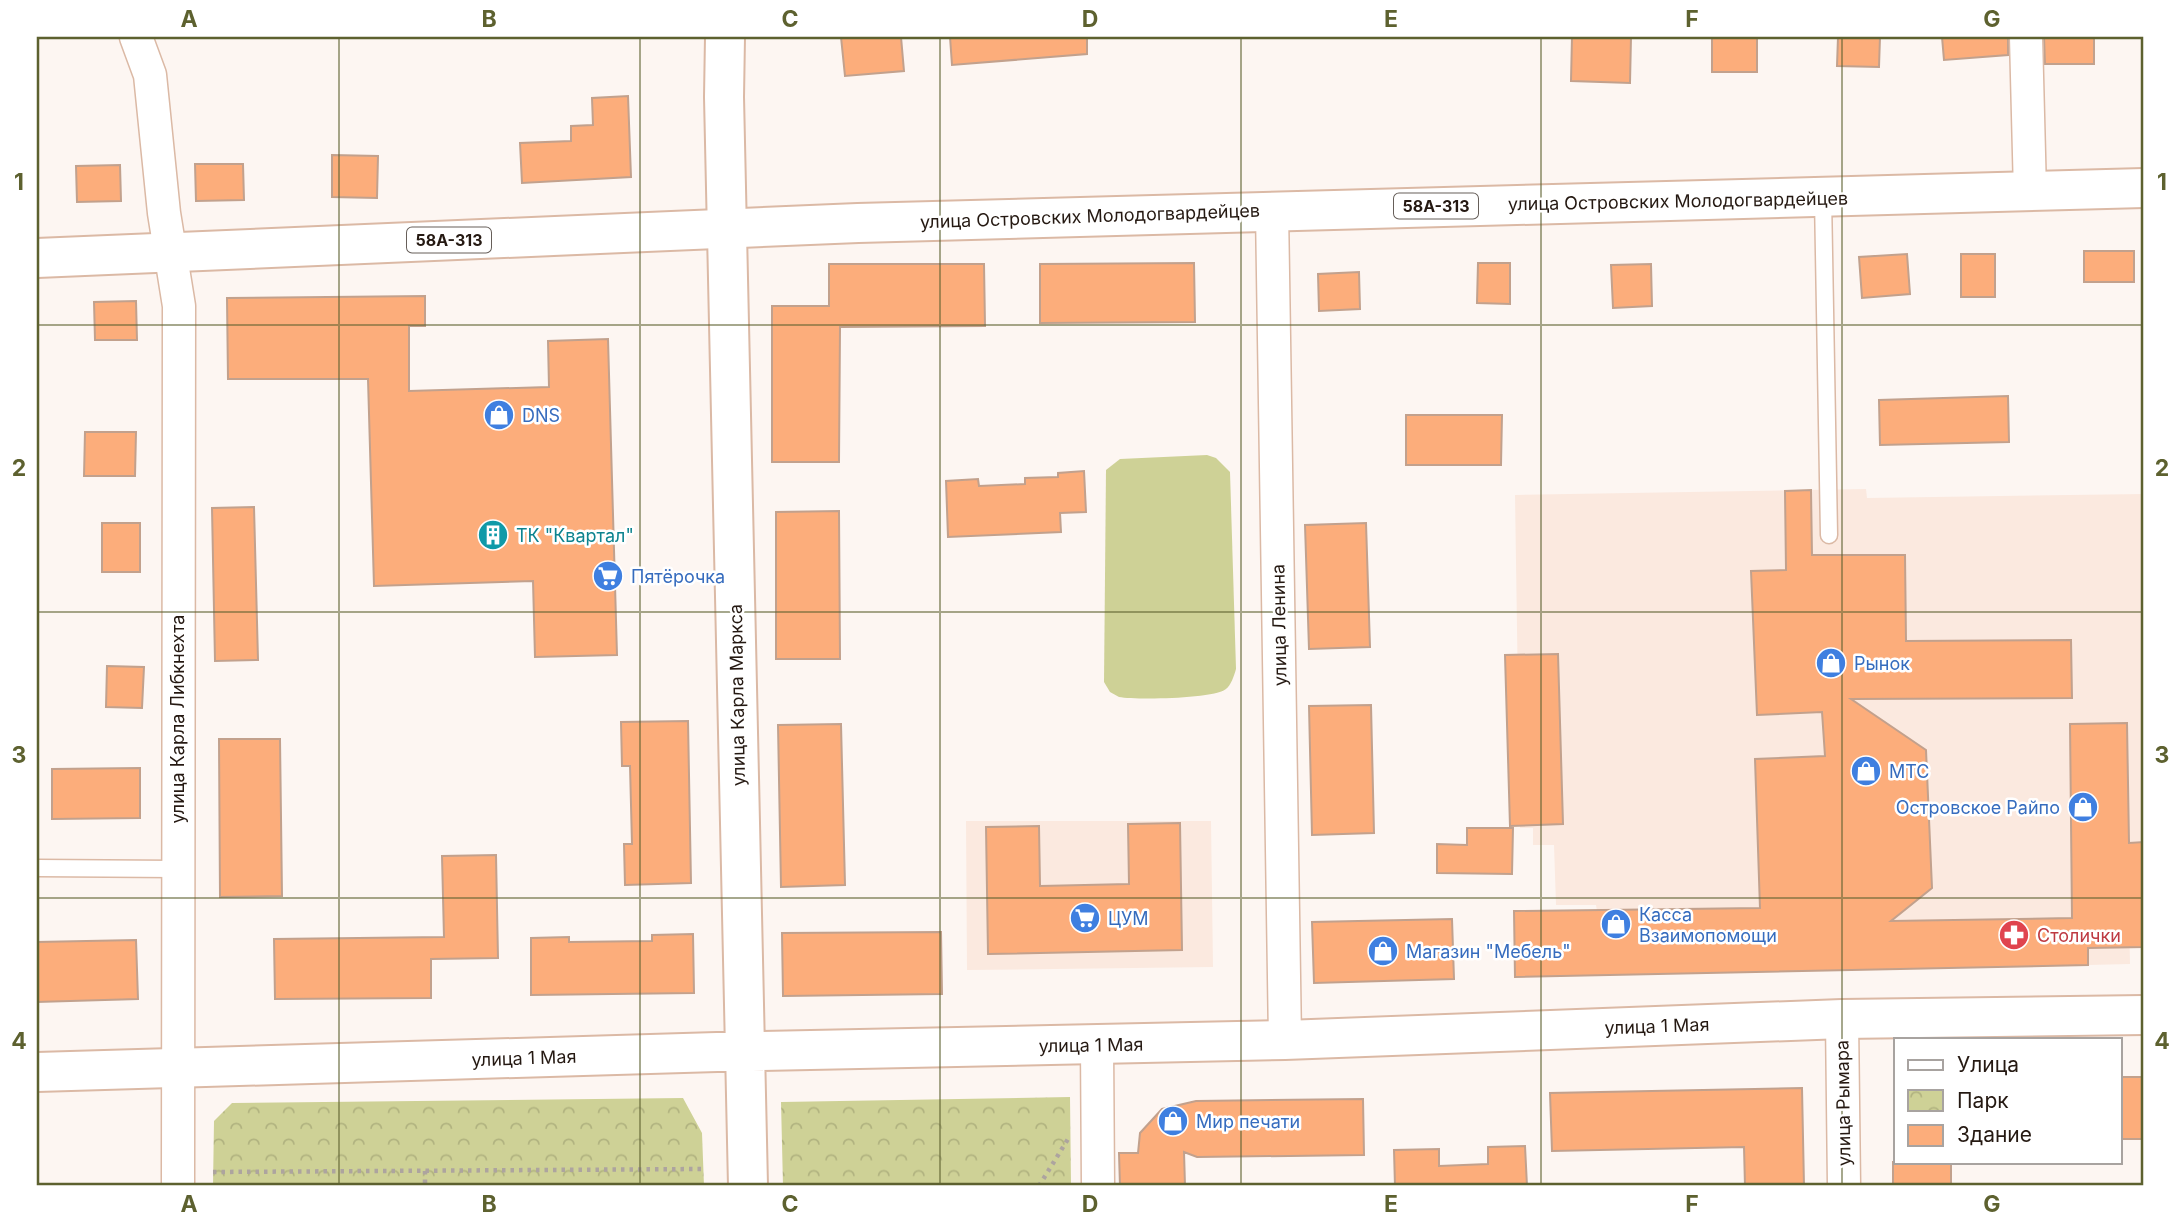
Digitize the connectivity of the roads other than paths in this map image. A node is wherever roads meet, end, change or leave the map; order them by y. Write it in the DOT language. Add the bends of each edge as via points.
graph roads {
  1 [pos="136,37"];
  2 [pos="725,37"];
  3 [pos="2026,37"];
  4 [pos="2144,188"];
  5 [pos="2030,193"];
  6 [pos="1823,198"];
  7 [pos="1272,210"];
  8 [pos="728,228"];
  9 [pos="170,253"];
  10 [pos="37,258"];
  11 [pos="1829,535"];
  12 [pos="37,867"];
  13 [pos="176,869"];
  14 [pos="2144,1016"];
  15 [pos="1842,1019"];
  16 [pos="1285,1040"];
  17 [pos="1097,1045"];
  18 [pos="744,1052"];
  19 [pos="178,1068"];
  20 [pos="37,1072"];
  21 [pos="178,1186"];
  22 [pos="748,1186"];
  23 [pos="1098,1186"];
  24 [pos="1844,1186"];
  1 -- 9 [label="street, улица Карла Либкнехта" via="150,75"];
  2 -- 8 [label="main road, улица Карла Маркса"];
  3 -- 5 [label="street"];
  4 -- 5 [label="main road, улица Островских Молодогвардейцев / 58А-313"];
  5 -- 6 [label="main road, улица Островских Молодогвардейцев / 58А-313"];
  6 -- 7 [label="main road, улица Островских Молодогвардейцев / 58А-313"];
  6 -- 11 [label="lane"];
  7 -- 8 [label="main road, улица Островских Молодогвардейцев / 58А-313"];
  7 -- 16 [label="street, улица Ленина"];
  8 -- 9 [label="main road, улица Островских Молодогвардейцев / 58А-313"];
  8 -- 18 [label="main road, улица Карла Маркса"];
  9 -- 10 [label="main road, улица Островских Молодогвардейцев / 58А-313"];
  9 -- 13 [label="street, улица Карла Либкнехта" via="179,306"];
  12 -- 13 [label="lane"];
  13 -- 19 [label="street, улица Карла Либкнехта"];
  14 -- 15 [label="main road, улица 1 Мая"];
  15 -- 16 [label="main road, улица 1 Мая"];
  15 -- 24 [label="street, улица Рымара"];
  16 -- 17 [label="main road, улица 1 Мая"];
  17 -- 18 [label="main road, улица 1 Мая"];
  17 -- 23 [label="street"];
  18 -- 19 [label="main road, улица 1 Мая"];
  18 -- 22 [label="main road, улица Карла Маркса"];
  19 -- 20 [label="main road, улица 1 Мая"];
  19 -- 21 [label="street, улица Карла Либкнехта"];
}
